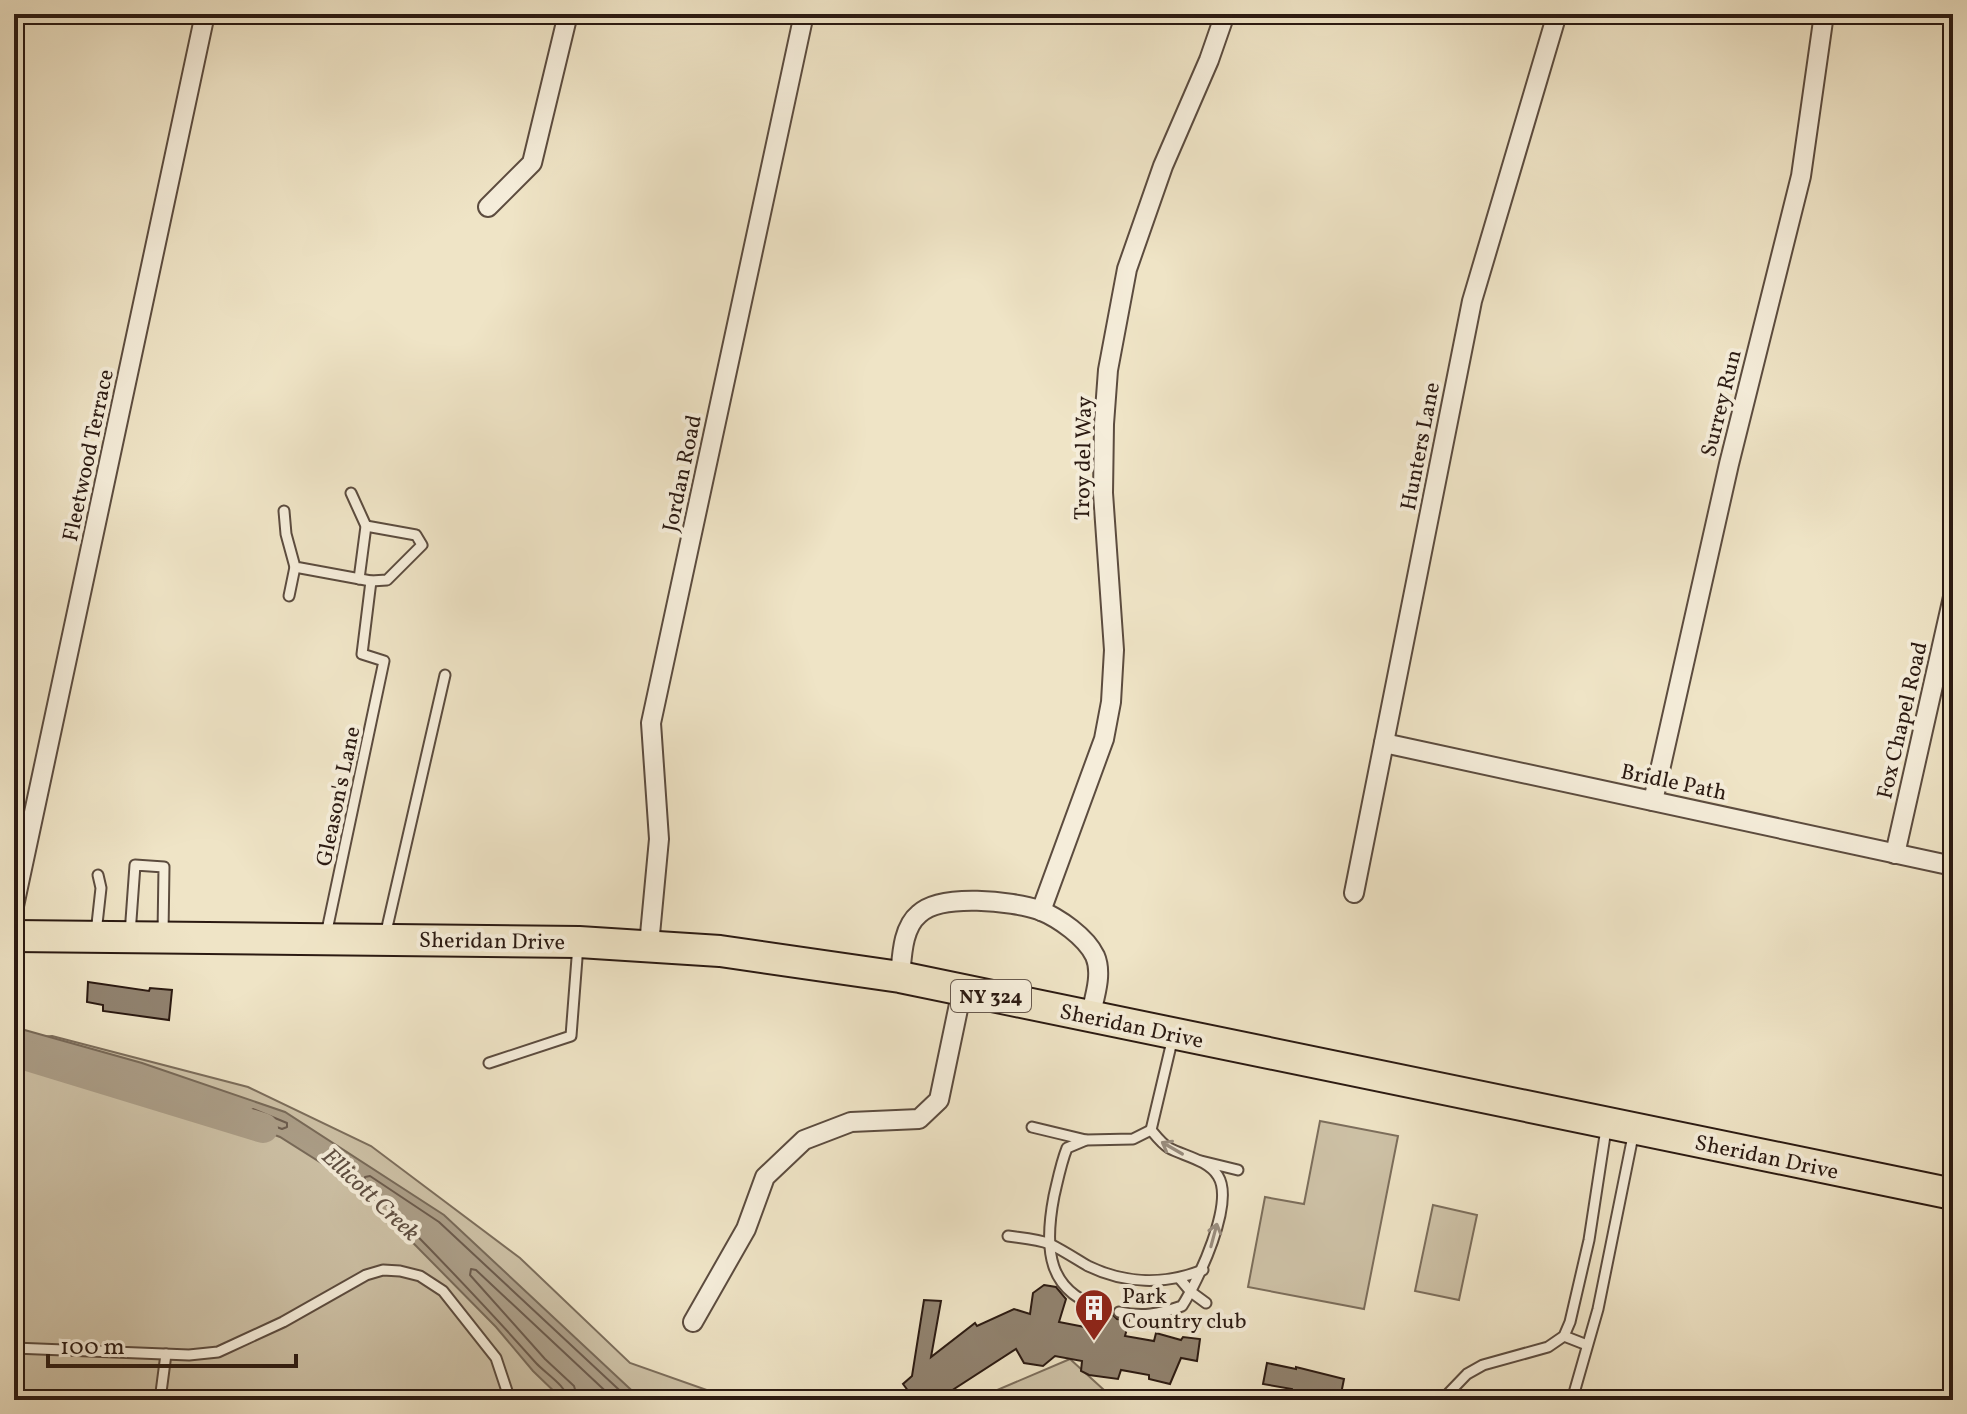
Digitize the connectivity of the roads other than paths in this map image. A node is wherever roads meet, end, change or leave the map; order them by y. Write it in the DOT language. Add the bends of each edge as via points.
graph roads {
  1 [pos="205,14"];
  2 [pos="568,14"];
  3 [pos="804,14"];
  4 [pos="1225,14"];
  5 [pos="1557,14"];
  6 [pos="1824,14"];
  7 [pos="488,207"];
  8 [pos="351,493"];
  9 [pos="284,511"];
  10 [pos="366,526"];
  11 [pos="295,567"];
  12 [pos="359,579"];
  13 [pos="371,581"];
  14 [pos="289,596"];
  15 [pos="1953,597"];
  16 [pos="445,675"];
  17 [pos="1384,743"];
  18 [pos="1653,801"];
  19 [pos="1895,854"];
  20 [pos="1953,866"];
  21 [pos="98,875"];
  22 [pos="1354,893"];
  23 [pos="14,906"];
  24 [pos="1041,911"];
  25 [pos="14,936"];
  26 [pos="96,937"];
  27 [pos="130,937"];
  28 [pos="163,937"];
  29 [pos="325,938"];
  30 [pos="384,939"];
  31 [pos="579,942"];
  32 [pos="649,945"];
  33 [pos="900,977"];
  34 [pos="962,990"];
  35 [pos="1090,1017"];
  36 [pos="1173,1034"];
  37 [pos="489,1063"];
  38 [pos="1620,1125"];
  39 [pos="1032,1127"];
  40 [pos="1151,1130"];
  41 [pos="1086,1140"];
  42 [pos="1198,1160"];
  43 [pos="1238,1170"];
  44 [pos="1953,1194"];
  45 [pos="1008,1236"];
  46 [pos="1048,1243"];
  47 [pos="1203,1270"];
  48 [pos="1180,1279"];
  49 [pos="1191,1292"];
  50 [pos="1106,1309"];
  51 [pos="1119,1312"];
  52 [pos="693,1322"];
  53 [pos="1564,1336"];
  54 [pos="1587,1345"];
  55 [pos="14,1348"];
  56 [pos="166,1354"];
  57 [pos="160,1400"];
  58 [pos="510,1400"];
  59 [pos="1442,1400"];
  60 [pos="1572,1400"];
  1 -- 23 [label="street, Fleetwood Terrace"];
  2 -- 7 [label="street" via="532,163"];
  3 -- 32 [label="street, Jordan Road" via="651,723 659,839"];
  4 -- 24 [label="street, Troy del Way" via="1127,269 1104,424 1103,493 1114,650 1111,702 1104,739"];
  5 -- 17 [label="street, Hunters Lane" via="1472,301"];
  6 -- 18 [label="street, Surrey Run" via="1801,176"];
  8 -- 10 [label="lane"];
  9 -- 11 [label="lane"];
  10 -- 12 [label="lane"];
  10 -- 13 [label="lane" via="416,535 422,545 387,580"];
  11 -- 12 [label="lane"];
  11 -- 14 [label="lane"];
  12 -- 13 [label="lane"];
  13 -- 29 [label="lane, Gleason's Lane" via="362,654 384,661"];
  15 -- 19 [label="street, Fox Chapel Road"];
  16 -- 30 [label="lane"];
  17 -- 18 [label="street, Bridle Path"];
  17 -- 22 [label="street, Hunters Lane"];
  18 -- 19 [label="street, Bridle Path"];
  19 -- 20 [label="street, Bridle Path"];
  21 -- 26 [label="lane"];
  24 -- 33 [label="street" via="1003,902 963,901 919,913 909,929"];
  24 -- 35 [label="street" via="1075,933 1097,960"];
  25 -- 26 [label="main road, Sheridan Drive / NY 324"];
  26 -- 27 [label="main road, Sheridan Drive / NY 324"];
  27 -- 28 [label="main road, Sheridan Drive / NY 324"];
  27 -- 28 [label="lane" via="135,865 164,867"];
  28 -- 29 [label="main road, Sheridan Drive / NY 324"];
  29 -- 30 [label="main road, Sheridan Drive / NY 324"];
  30 -- 31 [label="main road, Sheridan Drive / NY 324"];
  31 -- 32 [label="main road, Sheridan Drive / NY 324"];
  31 -- 37 [label="lane" via="571,1036"];
  32 -- 33 [label="main road, Sheridan Drive / NY 324"];
  33 -- 34 [label="main road, Sheridan Drive / NY 324"];
  34 -- 35 [label="main road, Sheridan Drive / NY 324"];
  34 -- 52 [label="street" via="939,1100 919,1119 851,1122 804,1140 765,1177 746,1229"];
  35 -- 36 [label="main road, Sheridan Drive / NY 324"];
  36 -- 38 [label="main road, Sheridan Drive / NY 324"];
  36 -- 40 [label="lane"];
  38 -- 44 [label="main road, Sheridan Drive / NY 324"];
  38 -- 53 [label="lane"];
  38 -- 54 [label="lane" via="1598,1309"];
  39 -- 41 [label="lane"];
  40 -- 41 [label="lane" via="1133,1139"];
  42 -- 40 [label="lane, one-way" via="1166,1147"];
  41 -- 46 [label="lane" via="1067,1148 1061,1163"];
  42 -- 43 [label="lane"];
  47 -- 42 [label="lane, one-way" via="1223,1199 1218,1176"];
  45 -- 46 [label="lane"];
  46 -- 48 [label="lane" via="1122,1277"];
  46 -- 50 [label="lane" via="1052,1268 1069,1290 1085,1304"];
  47 -- 48 [label="lane"];
  47 -- 49 [label="lane"];
  47 -- 49 [label="lane" via="1200,1287 1206,1303"];
  48 -- 49 [label="lane"];
  49 -- 51 [label="lane" via="1182,1306 1158,1315"];
  53 -- 54 [label="lane"];
  53 -- 59 [label="lane" via="1548,1347 1483,1365"];
  54 -- 60 [label="lane"];
  55 -- 56 [label="lane"];
  56 -- 57 [label="lane"];
  56 -- 58 [label="lane" via="218,1352 366,1275 400,1271 443,1291 496,1358"];
}
